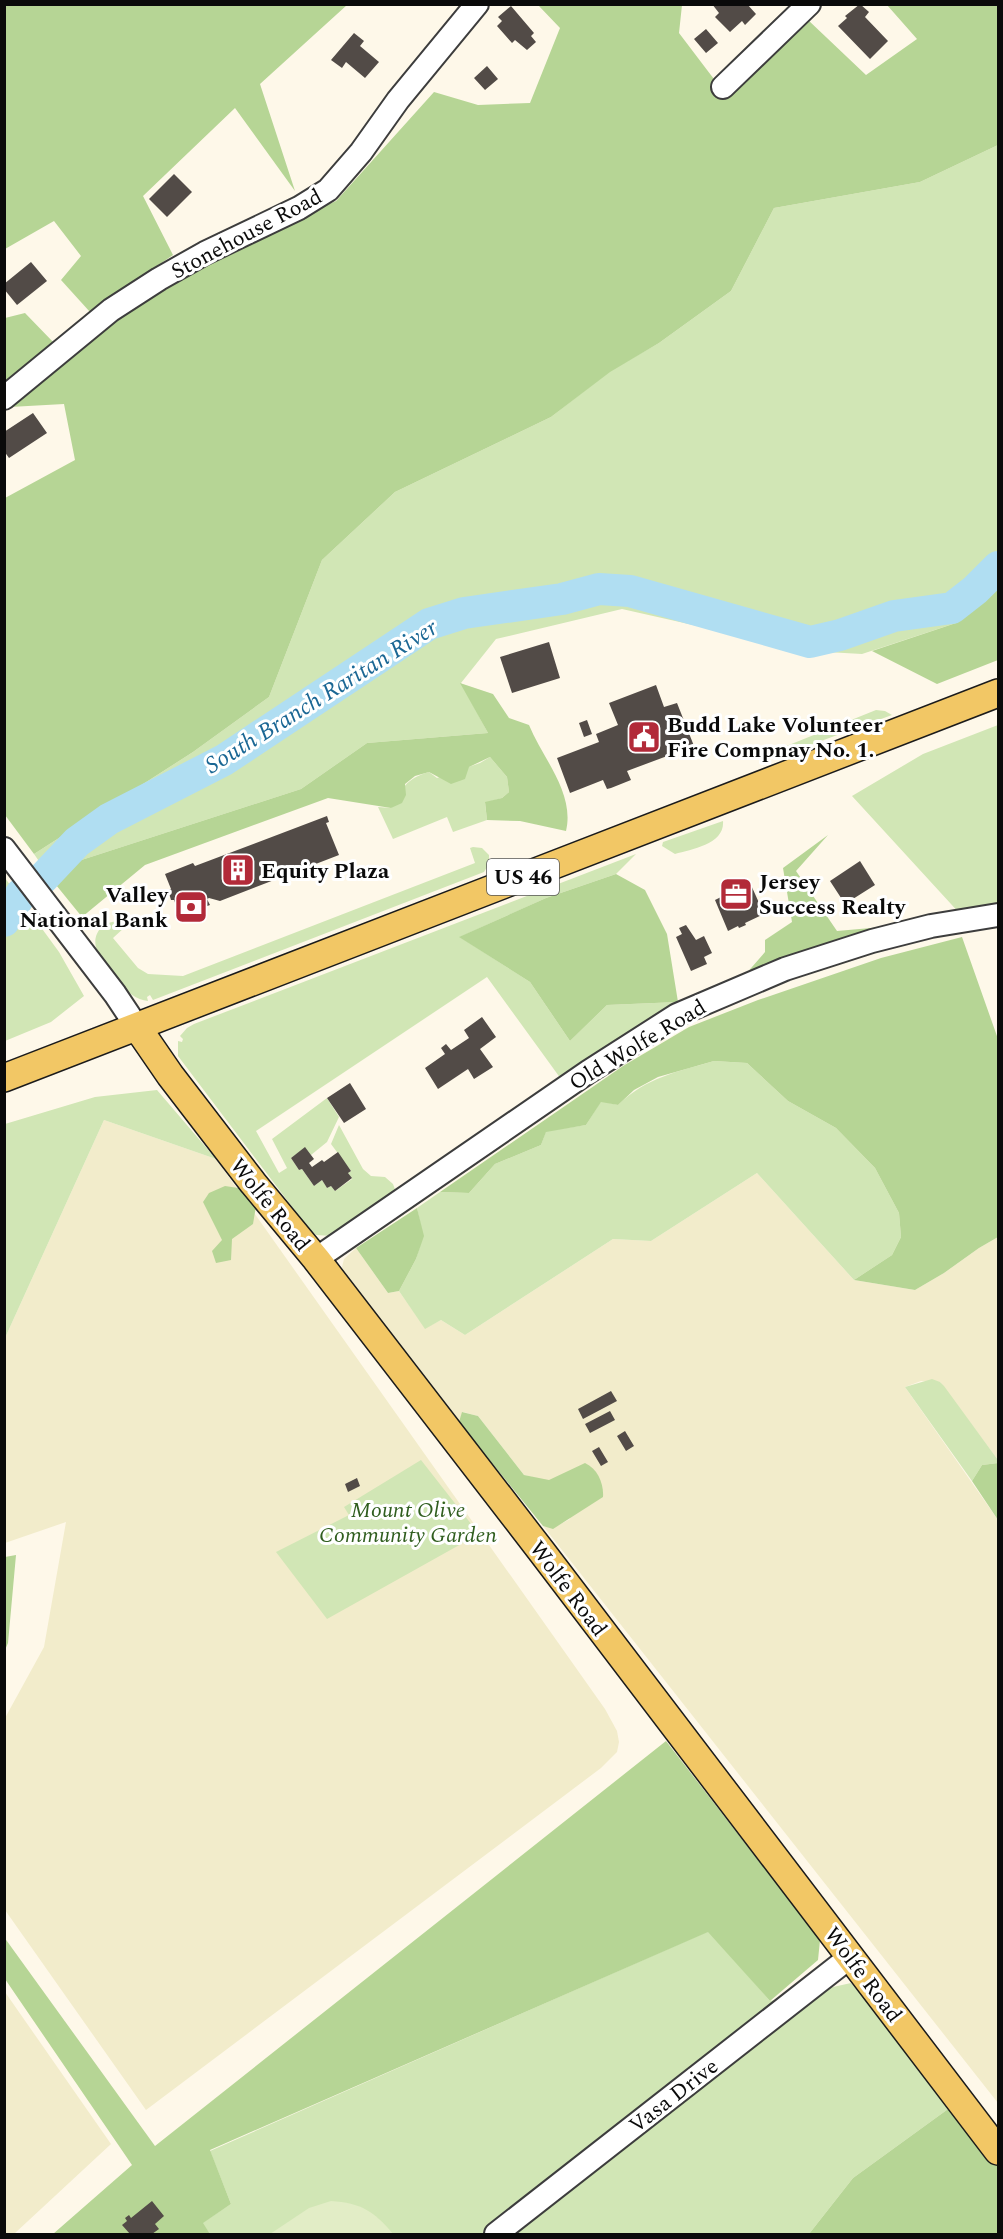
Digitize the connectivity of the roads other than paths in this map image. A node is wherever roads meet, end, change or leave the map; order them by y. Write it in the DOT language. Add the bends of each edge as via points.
graph roads {
  1 [pos="477,4"];
  2 [pos="809,4"];
  3 [pos="723,87"];
  4 [pos="4,398"];
  5 [pos="999,693"];
  6 [pos="4,849"];
  7 [pos="999,915"];
  8 [pos="137,1027"];
  9 [pos="4,1078"];
  10 [pos="316,1259"];
  11 [pos="850,1957"];
  12 [pos="999,2151"];
  13 [pos="496,2235"];
  1 -- 4 [label="street, Stonehouse Road" via="328,190 159,279 111,310"];
  2 -- 3 [label="street"];
  5 -- 8 [label="main road, US 46"];
  6 -- 8 [label="street"];
  7 -- 10 [label="street, Old Wolfe Road" via="872,941 785,969 677,1015"];
  8 -- 9 [label="main road, US 46"];
  8 -- 10 [label="main road, Wolfe Road" via="253,1183"];
  10 -- 11 [label="main road, Wolfe Road"];
  11 -- 12 [label="main road, Wolfe Road"];
  11 -- 13 [label="street, Vasa Drive"];
}
